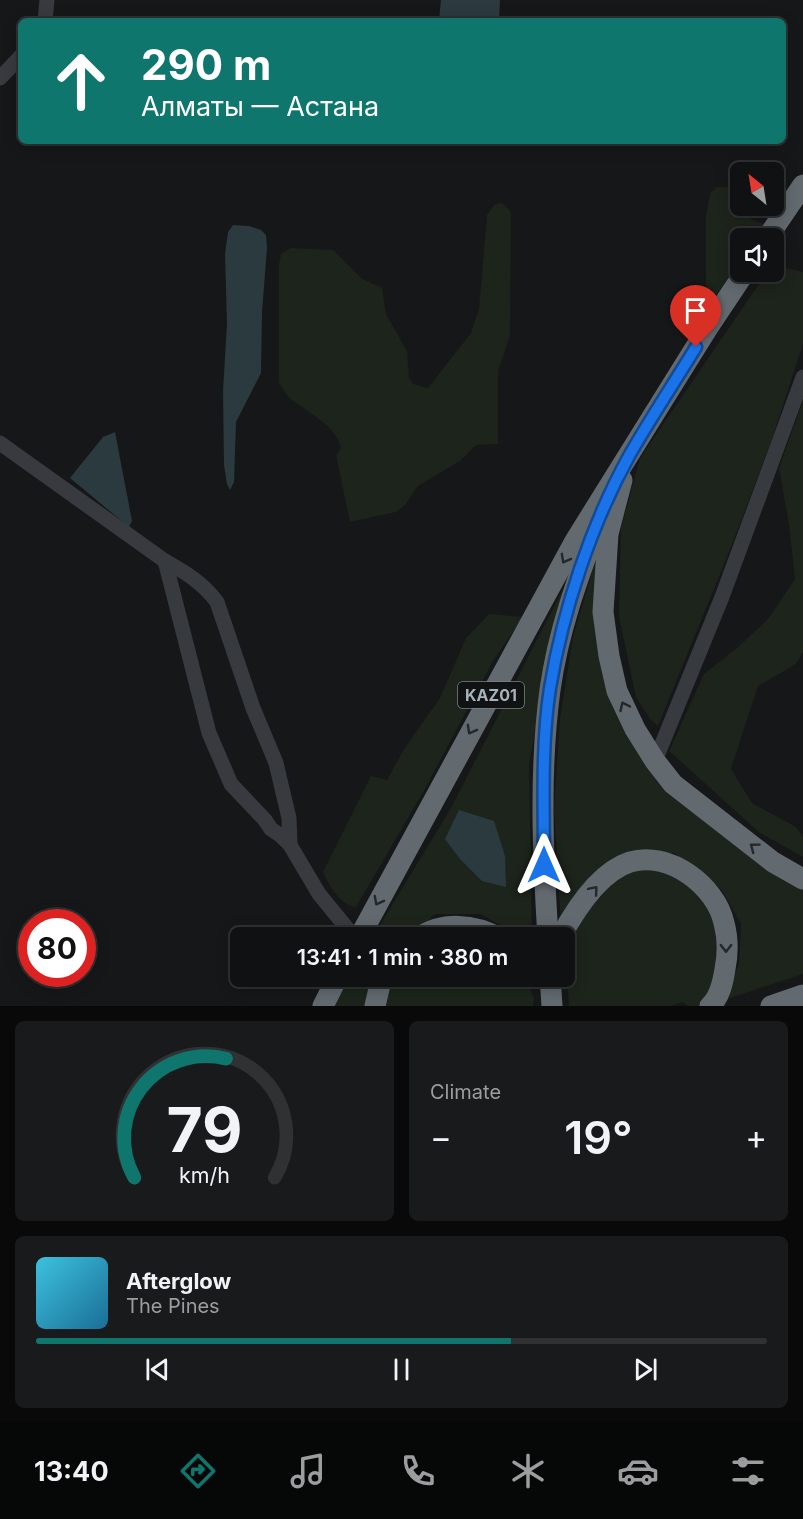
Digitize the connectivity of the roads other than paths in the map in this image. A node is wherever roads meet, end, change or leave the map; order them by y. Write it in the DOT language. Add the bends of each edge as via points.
graph roads {
  1 [pos="47,0"];
  2 [pos="45,18"];
  3 [pos="18,59"];
  4 [pos="0,78"];
  5 [pos="803,185"];
  6 [pos="774,228"];
  7 [pos="739,282"];
  8 [pos="803,377"];
  9 [pos="0,443"];
  10 [pos="629,456"];
  11 [pos="165,561"];
  12 [pos="655,761"];
  13 [pos="290,845"];
  14 [pos="803,879"];
  15 [pos="348,927"];
  16 [pos="363,927"];
  17 [pos="451,927"];
  18 [pos="475,927"];
  19 [pos="547,927"];
  20 [pos="566,927"];
  21 [pos="332,987"];
  22 [pos="379,987"];
  23 [pos="545,987"];
  24 [pos="551,987"];
  25 [pos="803,994"];
  26 [pos="552,1004"];
  27 [pos="322,1006"];
  28 [pos="375,1006"];
  29 [pos="710,1006"];
  30 [pos="771,1006"];
  1 -- 2 [label="street"];
  3 -- 4 [label="street"];
  5 -- 6 [label="highway"];
  7 -- 10 [label="highway, KАZ01"];
  8 -- 12 [label="street" via="722,597"];
  9 -- 11 [label="street"];
  12 -- 10 [label="highway, KАZ01, one-way" via="617,691 603,612 608,534"];
  10 -- 16 [label="highway, KАZ01, one-way" via="575,541"];
  10 -- 19 [label="highway, KАZ01" via="575,586 550,689 544,751"];
  11 -- 13 [label="street" via="219,758 231,784"];
  11 -- 13 [label="street" via="194,578 217,602 276,763 289,818"];
  14 -- 12 [label="highway, KАZ01, one-way" via="773,862 681,790"];
  13 -- 15 [label="street" via="319,894"];
  17 -- 18 [label="highway"];
  20 -- 29 [label="highway, one-way" via="598,884 615,870 630,862 646,860 678,866 714,901 724,921 726,963 722,983"];
  21 -- 27 [label="highway"];
  22 -- 28 [label="highway"];
  23 -- 26 [label="highway"];
  24 -- 26 [label="highway"];
  25 -- 30 [label="highway"];
}
